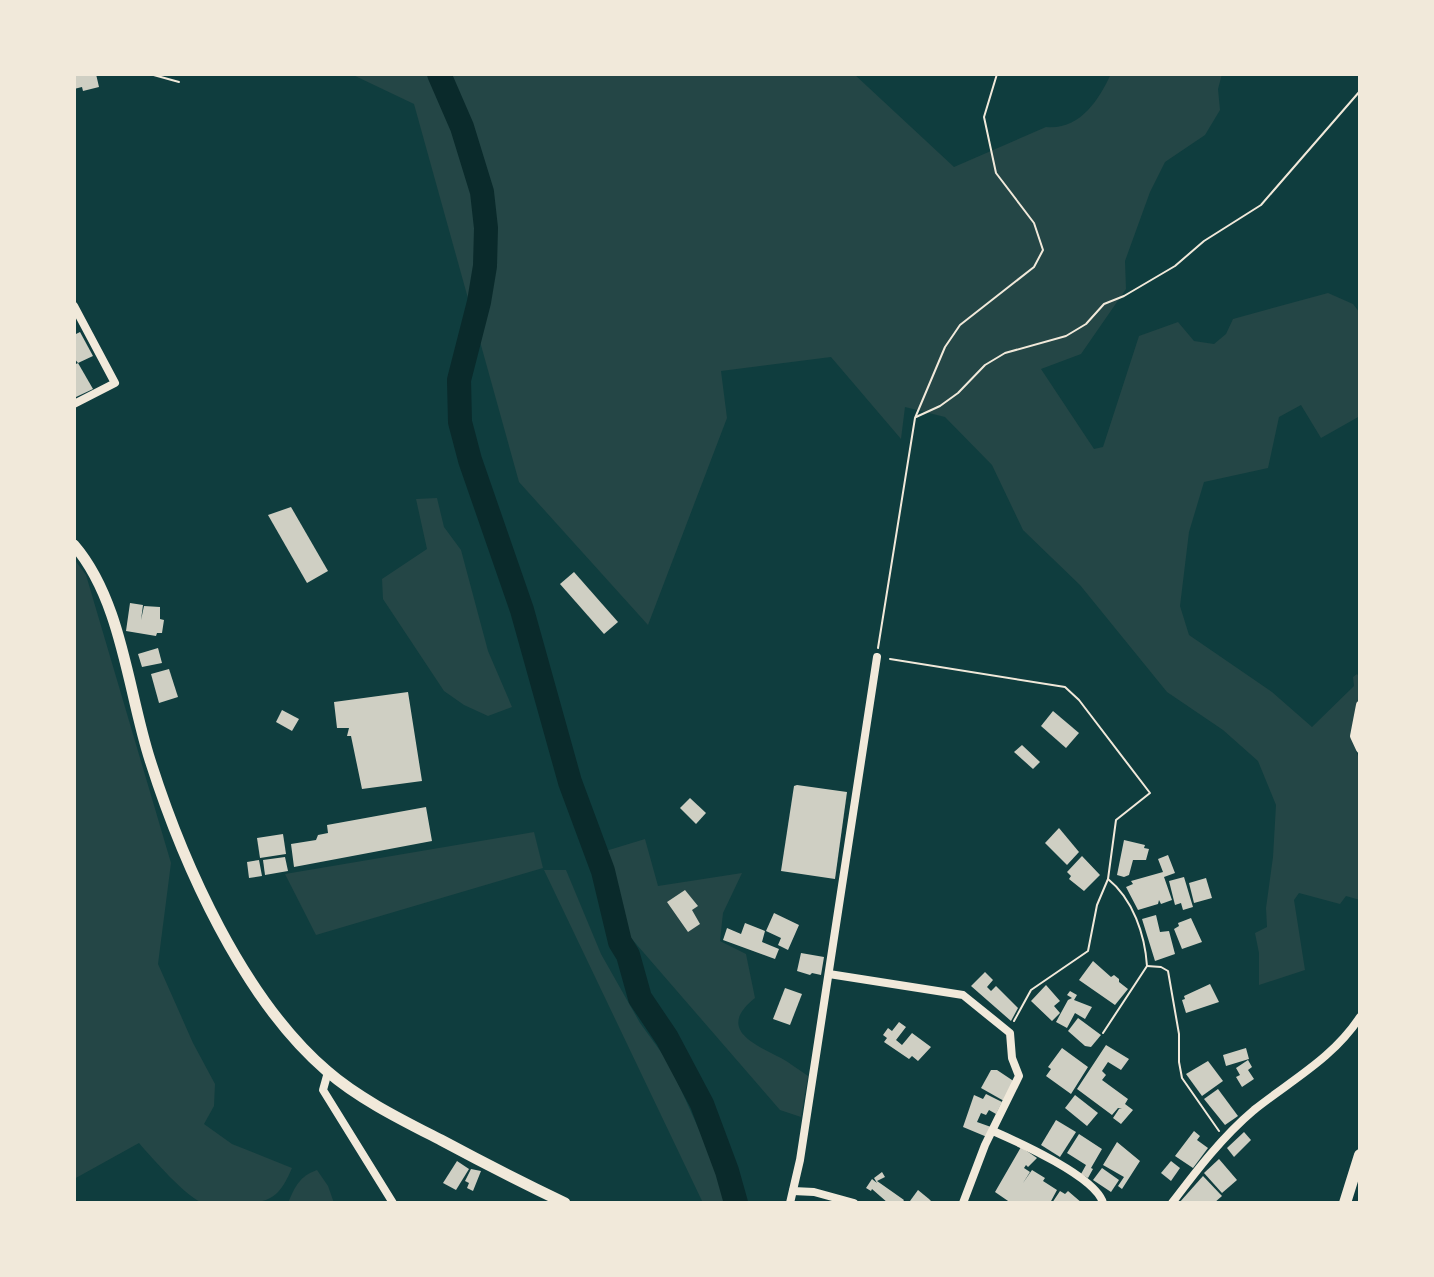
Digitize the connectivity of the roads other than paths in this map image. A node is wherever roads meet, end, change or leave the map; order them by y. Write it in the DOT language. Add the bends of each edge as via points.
graph roads {
  1 [pos="74,306"];
  2 [pos="74,404"];
  3 [pos="74,545"];
  4 [pos="877,657"];
  5 [pos="1360,705"];
  6 [pos="1360,749"];
  7 [pos="829,974"];
  8 [pos="1360,1017"];
  9 [pos="328,1072"];
  10 [pos="993,1131"];
  11 [pos="1360,1155"];
  12 [pos="793,1191"];
  13 [pos="393,1203"];
  14 [pos="565,1203"];
  15 [pos="790,1203"];
  16 [pos="854,1203"];
  17 [pos="963,1203"];
  18 [pos="1103,1203"];
  19 [pos="1172,1203"];
  20 [pos="1345,1203"];
  1 -- 2 [label="street" via="115,383"];
  3 -- 9 [label="main road" via="102,588 150,759 205,897 250,981 282,1026"];
  4 -- 7 [label="street"];
  5 -- 6 [label="street" via="1354,736"];
  7 -- 10 [label="street" via="963,995 1010,1033 1019,1076"];
  7 -- 12 [label="street"];
  8 -- 19 [label="street" via="1330,1055 1224,1138"];
  9 -- 13 [label="street" via="323,1090"];
  9 -- 14 [label="main road" via="396,1117"];
  10 -- 17 [label="street"];
  10 -- 18 [label="street" via="1071,1172"];
  11 -- 20 [label="main road"];
  12 -- 15 [label="street"];
  12 -- 16 [label="street"];
}
